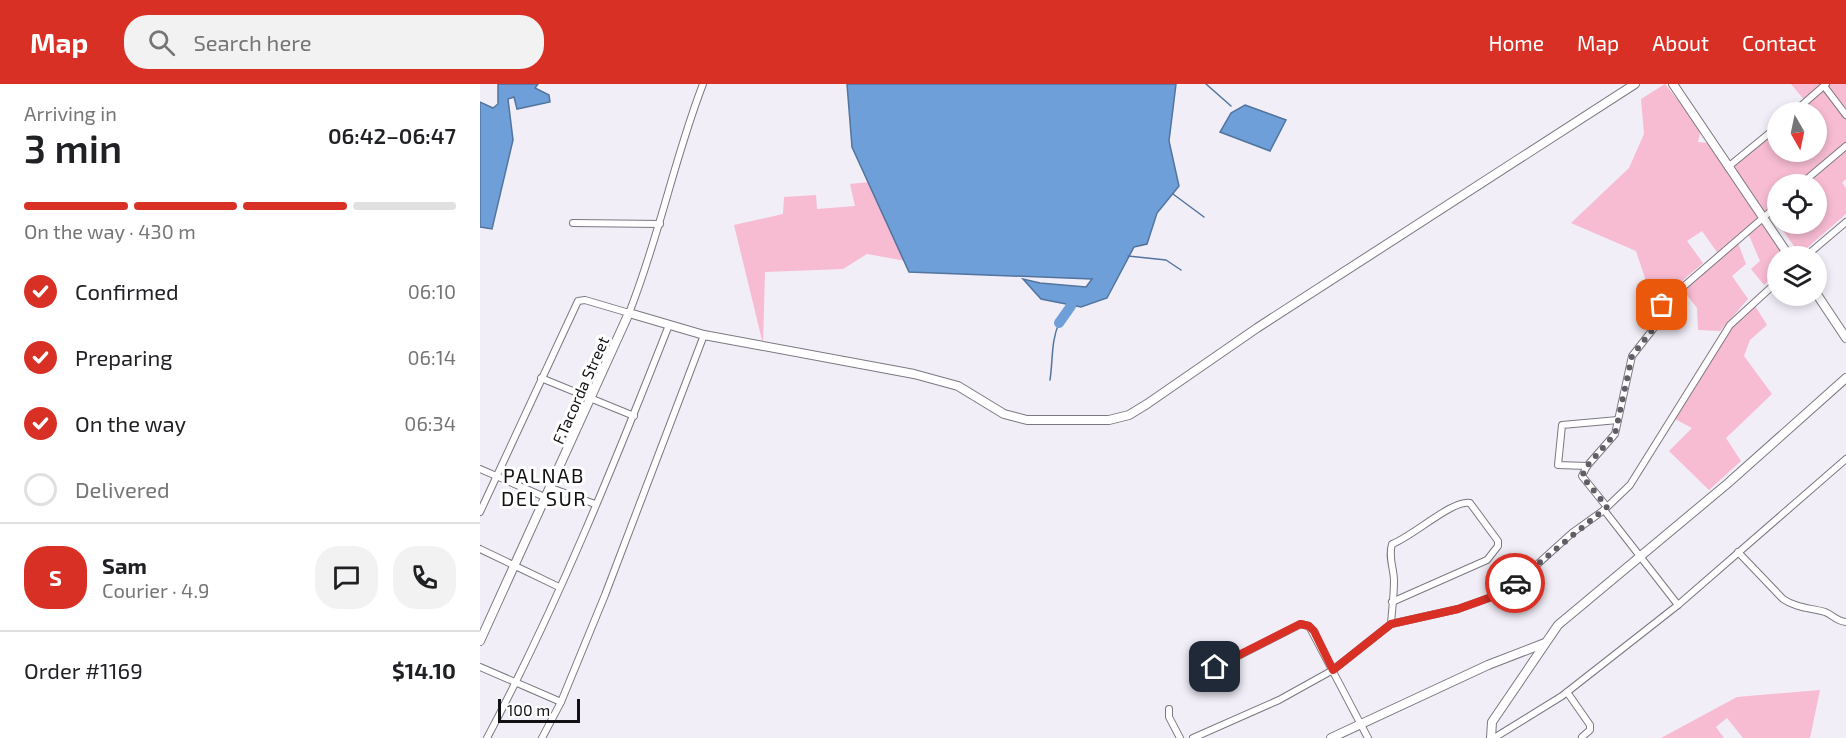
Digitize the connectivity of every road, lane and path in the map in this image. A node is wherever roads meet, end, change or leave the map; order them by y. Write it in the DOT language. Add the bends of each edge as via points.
graph roads {
  1 [pos="703,84"];
  2 [pos="1635,84"];
  3 [pos="1673,84"];
  4 [pos="1825,85"];
  5 [pos="1805,102"];
  6 [pos="1846,115"];
  7 [pos="1767,135"];
  8 [pos="1846,146"];
  9 [pos="1728,167"];
  10 [pos="1813,174"];
  11 [pos="1767,214"];
  12 [pos="1763,217"];
  13 [pos="1846,222"];
  14 [pos="573,223"];
  15 [pos="660,224"];
  16 [pos="1782,246"];
  17 [pos="1818,246"];
  18 [pos="1767,289"];
  19 [pos="1825,306"];
  20 [pos="628,313"];
  21 [pos="669,326"];
  22 [pos="704,335"];
  23 [pos="1846,338"];
  24 [pos="541,378"];
  25 [pos="1846,378"];
  26 [pos="590,400"];
  27 [pos="633,416"];
  28 [pos="1618,420"];
  29 [pos="1846,459"];
  30 [pos="1587,466"];
  31 [pos="480,469"];
  32 [pos="497,477"];
  33 [pos="551,488"];
  34 [pos="547,498"];
  35 [pos="595,504"];
  36 [pos="1605,509"];
  37 [pos="480,512"];
  38 [pos="480,549"];
  39 [pos="1738,552"];
  40 [pos="1640,557"];
  41 [pos="516,566"];
  42 [pos="559,586"];
  43 [pos="1392,602"];
  44 [pos="1678,605"];
  45 [pos="1846,622"];
  46 [pos="1391,624"];
  47 [pos="480,641"];
  48 [pos="1545,643"];
  49 [pos="480,667"];
  50 [pos="1333,670"];
  51 [pos="1199,676"];
  52 [pos="516,684"];
  53 [pos="1567,692"];
  54 [pos="561,702"];
  55 [pos="1169,709"];
  56 [pos="1361,724"];
  57 [pos="1582,737"];
  58 [pos="487,738"];
  59 [pos="542,738"];
  60 [pos="1180,738"];
  61 [pos="1193,738"];
  62 [pos="1331,738"];
  63 [pos="1368,738"];
  64 [pos="1492,738"];
  1 -- 15 [label="street" via="681,142"];
  2 -- 22 [label="street" via="1129,415 1109,420 1027,420 1004,414 958,386 914,374"];
  3 -- 9 [label="street"];
  4 -- 5 [label="street"];
  4 -- 6 [label="street"];
  7 -- 9 [label="street"];
  8 -- 10 [label="street"];
  9 -- 12 [label="street"];
  11 -- 12 [label="street"];
  12 -- 16 [label="street"];
  12 -- 28 [label="street" via="1662,305 1657,324 1632,356"];
  13 -- 17 [label="street"];
  14 -- 15 [label="street"];
  15 -- 20 [label="street"];
  18 -- 36 [label="street" via="1730,325 1630,485"];
  19 -- 23 [label="street"];
  20 -- 21 [label="street"];
  20 -- 24 [label="street" via="578,301"];
  20 -- 26 [label="street, F.Tacorda Street"];
  21 -- 22 [label="street"];
  21 -- 27 [label="street"];
  22 -- 54 [label="street"];
  24 -- 26 [label="street"];
  24 -- 32 [label="street"];
  25 -- 40 [label="street"];
  26 -- 27 [label="street"];
  26 -- 33 [label="street, F.Tacorda Street"];
  27 -- 35 [label="street"];
  28 -- 30 [label="street" via="1615,434"];
  28 -- 30 [label="street" via="1562,425 1558,465"];
  29 -- 39 [label="street"];
  30 -- 36 [label="street" via="1582,476"];
  31 -- 32 [label="street"];
  32 -- 34 [label="street"];
  32 -- 37 [label="street"];
  33 -- 34 [label="street, F.Tacorda Street"];
  33 -- 35 [label="street"];
  34 -- 41 [label="street, F.Tacorda Street"];
  35 -- 42 [label="street"];
  36 -- 40 [label="street"];
  36 -- 46 [label="street" via="1500,594 1458,609"];
  38 -- 41 [label="street"];
  39 -- 44 [label="street"];
  39 -- 45 [label="street" via="1784,600"];
  40 -- 44 [label="street"];
  40 -- 48 [label="street" via="1572,613"];
  41 -- 42 [label="street"];
  41 -- 47 [label="street, F.Tacorda Street"];
  42 -- 52 [label="street"];
  43 -- 43 [label="street" via="1459,574 1493,553 1498,541 1470,503 1455,505 1392,544"];
  43 -- 46 [label="street"];
  44 -- 53 [label="street"];
  46 -- 50 [label="street"];
  48 -- 56 [label="street"];
  48 -- 64 [label="street" via="1492,722"];
  49 -- 52 [label="street"];
  50 -- 51 [label="street" via="1314,631 1300,624"];
  50 -- 56 [label="street"];
  50 -- 61 [label="street" via="1279,700"];
  52 -- 54 [label="street"];
  52 -- 58 [label="street"];
  53 -- 57 [label="street" via="1590,725"];
  53 -- 64 [label="street"];
  54 -- 59 [label="street"];
  55 -- 60 [label="street"];
  56 -- 62 [label="street"];
  56 -- 63 [label="street"];
}
